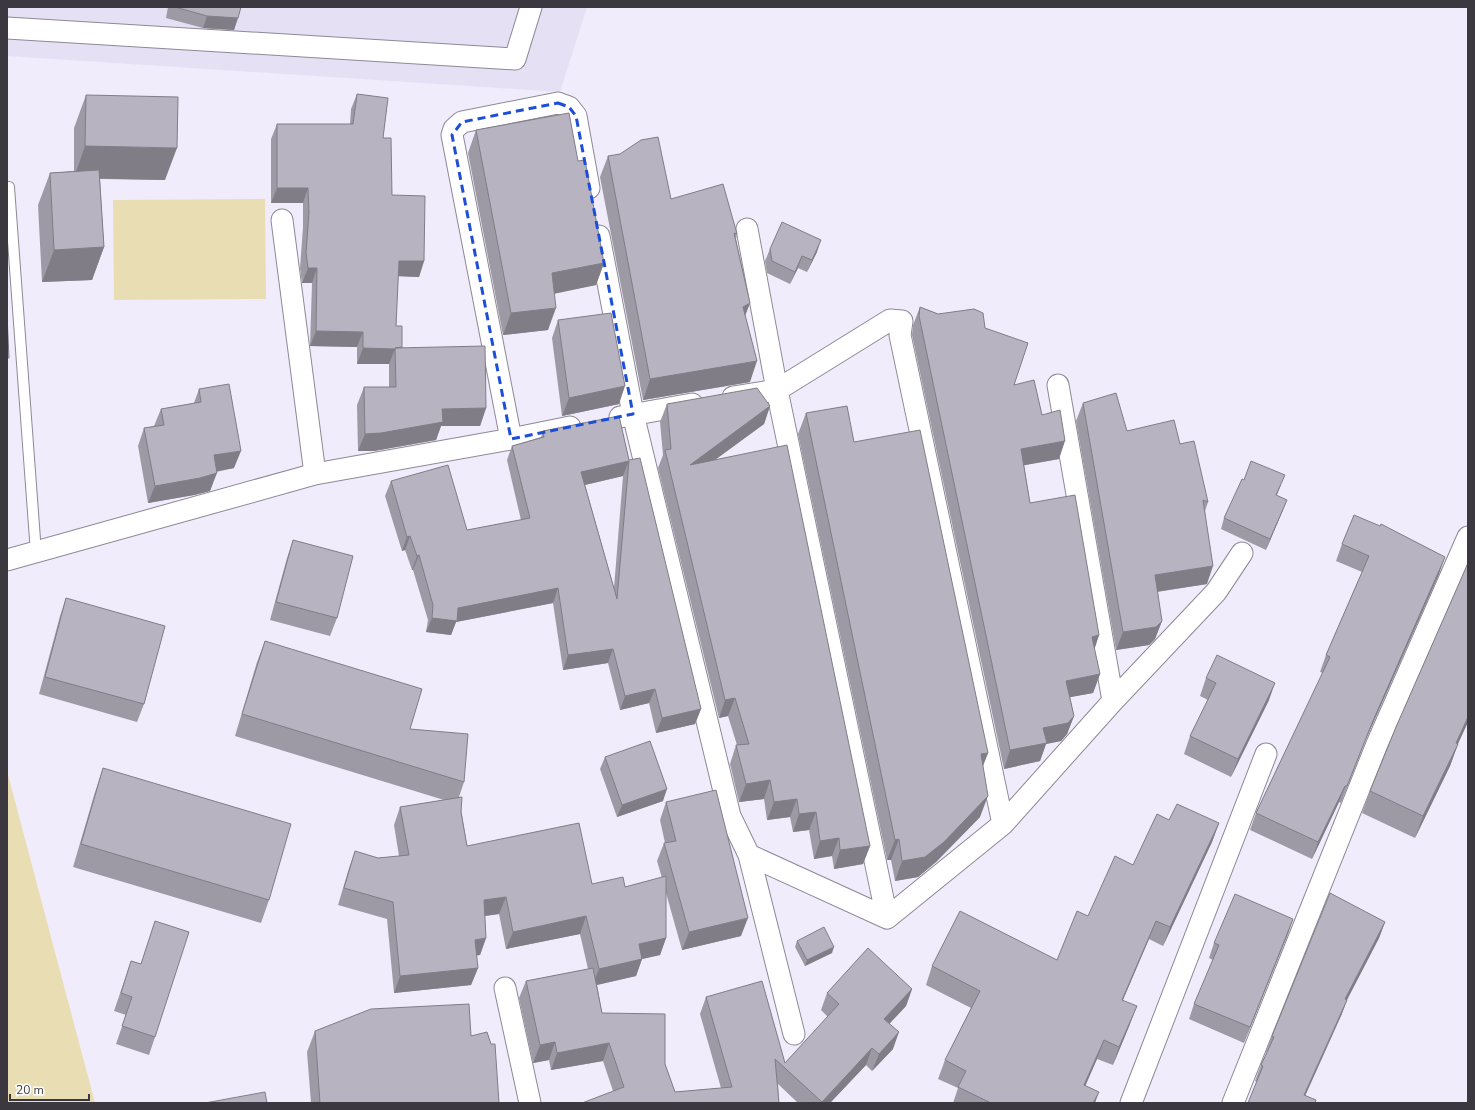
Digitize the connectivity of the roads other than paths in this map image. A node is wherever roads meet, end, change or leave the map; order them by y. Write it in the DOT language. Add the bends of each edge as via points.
graph roads {
  1 [pos="531,7"];
  2 [pos="7,28"];
  3 [pos="7,188"];
  4 [pos="282,220"];
  5 [pos="747,229"];
  6 [pos="1058,385"];
  7 [pos="776,390"];
  8 [pos="633,414"];
  9 [pos="510,439"];
  10 [pos="315,474"];
  11 [pos="1468,537"];
  12 [pos="36,553"];
  13 [pos="1242,553"];
  14 [pos="7,560"];
  15 [pos="1113,701"];
  16 [pos="1266,754"];
  17 [pos="1003,824"];
  18 [pos="749,855"];
  19 [pos="887,918"];
  20 [pos="505,988"];
  21 [pos="794,1034"];
  22 [pos="530,1103"];
  23 [pos="1131,1103"];
  24 [pos="1233,1103"];
  1 -- 2 [label="street" via="515,59"];
  3 -- 12 [label="lane" via="9,187"];
  4 -- 10 [label="street"];
  5 -- 7 [label="street"];
  6 -- 15 [label="street"];
  7 -- 8 [label="street"];
  7 -- 17 [label="street" via="890,320 902,322 900,335"];
  7 -- 19 [label="street"];
  8 -- 9 [label="street"];
  8 -- 9 [label="street" via="576,116 569,107 558,103 550,104 462,122 452,135"];
  8 -- 18 [label="street" via="730,816"];
  9 -- 10 [label="street"];
  10 -- 12 [label="street"];
  11 -- 24 [label="street" via="1377,744"];
  12 -- 14 [label="street"];
  13 -- 15 [label="street" via="1216,592"];
  15 -- 17 [label="street"];
  16 -- 23 [label="street"];
  17 -- 19 [label="street"];
  18 -- 19 [label="street"];
  18 -- 21 [label="street"];
  20 -- 22 [label="street"];
}
